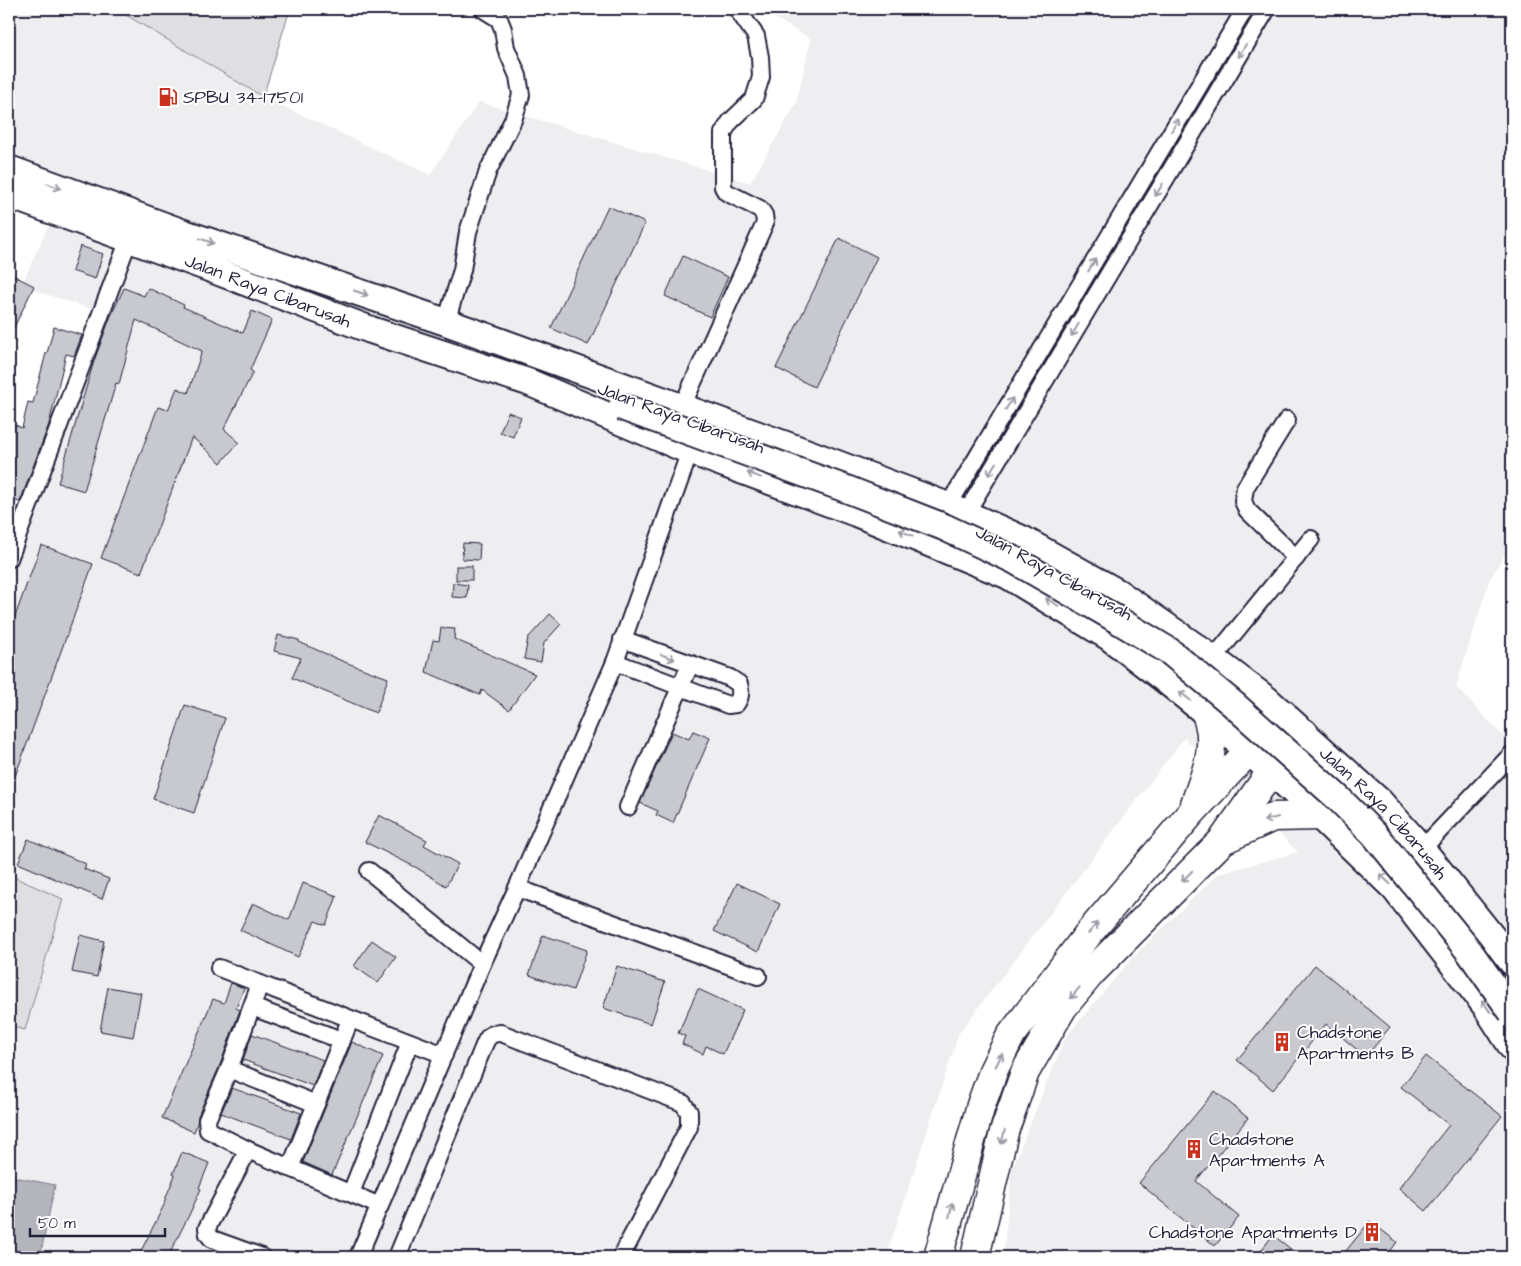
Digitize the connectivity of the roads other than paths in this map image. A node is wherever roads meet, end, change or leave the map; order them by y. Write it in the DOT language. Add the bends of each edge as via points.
graph roads {
  1 [pos="483,9"];
  2 [pos="737,9"];
  3 [pos="1245,9"];
  4 [pos="1267,9"];
  5 [pos="9,169"];
  6 [pos="10,198"];
  7 [pos="129,239"];
  8 [pos="446,322"];
  9 [pos="477,334"];
  10 [pos="528,382"];
  11 [pos="624,403"];
  12 [pos="682,409"];
  13 [pos="1287,420"];
  14 [pos="690,451"];
  15 [pos="957,510"];
  16 [pos="1311,539"];
  17 [pos="1296,558"];
  18 [pos="9,559"];
  19 [pos="622,640"];
  20 [pos="1213,659"];
  21 [pos="615,662"];
  22 [pos="690,665"];
  23 [pos="680,687"];
  24 [pos="1275,706"];
  25 [pos="1206,713"];
  26 [pos="1304,733"];
  27 [pos="1242,745"];
  28 [pos="1512,754"];
  29 [pos="1337,762"];
  30 [pos="1271,772"];
  31 [pos="628,807"];
  32 [pos="1310,807"];
  33 [pos="1192,812"];
  34 [pos="1222,841"];
  35 [pos="1422,849"];
  36 [pos="370,871"];
  37 [pos="517,888"];
  38 [pos="1510,957"];
  39 [pos="482,964"];
  40 [pos="219,968"];
  41 [pos="758,976"];
  42 [pos="260,984"];
  43 [pos="1512,993"];
  44 [pos="252,1006"];
  45 [pos="1512,1012"];
  46 [pos="350,1020"];
  47 [pos="341,1040"];
  48 [pos="410,1042"];
  49 [pos="1512,1047"];
  50 [pos="444,1055"];
  51 [pos="229,1069"];
  52 [pos="316,1104"];
  53 [pos="248,1150"];
  54 [pos="290,1168"];
  55 [pos="351,1193"];
  56 [pos="380,1206"];
  57 [pos="986,1209"];
  58 [pos="262,1257"];
  59 [pos="358,1257"];
  60 [pos="397,1257"];
  61 [pos="621,1257"];
  62 [pos="938,1257"];
  63 [pos="975,1257"];
  64 [pos="988,1257"];
  1 -- 8 [label="street" via="499,19 521,95 513,120 488,171 468,232 462,270"];
  2 -- 12 [label="street" via="756,36 761,78 754,99 730,122 723,134 723,187 726,192 760,209 765,223"];
  15 -- 3 [label="street, one-way"];
  4 -- 15 [label="street, one-way"];
  5 -- 8 [label="main road, Jalan Raya Cibarusah, one-way" via="184,233"];
  6 -- 7 [label="main road, Jalan Raya Cibarusah"];
  7 -- 10 [label="main road, Jalan Raya Cibarusah" via="371,330"];
  7 -- 18 [label="street"];
  8 -- 9 [label="main road, Jalan Raya Cibarusah"];
  9 -- 11 [label="main road, Jalan Raya Cibarusah" via="496,352"];
  9 -- 12 [label="main road, Jalan Raya Cibarusah"];
  10 -- 11 [label="main road, Jalan Raya Cibarusah"];
  10 -- 14 [label="main road, Jalan Raya Cibarusah"];
  11 -- 43 [label="main road, Jalan Raya Cibarusah" via="925,506 996,538 1150,627 1243,699 1344,787 1392,835 1457,914"];
  11 -- 45 [label="main road, Jalan Raya Cibarusah, bridge" via="944,527 1014,560 1169,652 1234,704 1374,834 1469,951"];
  12 -- 15 [label="main road, Jalan Raya Cibarusah"];
  13 -- 17 [label="street" via="1245,488 1243,501 1247,510"];
  14 -- 19 [label="street"];
  25 -- 14 [label="main road, Jalan Raya Cibarusah, one-way" via="1108,637 1007,576 856,513"];
  15 -- 20 [label="main road, Jalan Raya Cibarusah" via="1024,540 1117,592"];
  16 -- 17 [label="street"];
  17 -- 20 [label="street"];
  19 -- 21 [label="street"];
  19 -- 22 [label="street, one-way"];
  20 -- 24 [label="main road, Jalan Raya Cibarusah"];
  21 -- 23 [label="street"];
  21 -- 37 [label="street"];
  22 -- 23 [label="street"];
  22 -- 23 [label="street" via="739,684 739,700 728,705"];
  23 -- 31 [label="street"];
  24 -- 26 [label="main road, Jalan Raya Cibarusah"];
  24 -- 27 [label="highway"];
  25 -- 27 [label="main road, Jalan Raya Cibarusah"];
  25 -- 33 [label="highway" via="1212,743"];
  26 -- 29 [label="main road, Jalan Raya Cibarusah"];
  26 -- 30 [label="highway"];
  27 -- 30 [label="main road, Jalan Raya Cibarusah"];
  27 -- 33 [label="highway"];
  28 -- 35 [label="street"];
  29 -- 32 [label="main road" via="1322,762 1309,770 1301,783"];
  29 -- 35 [label="main road, Jalan Raya Cibarusah" via="1380,802"];
  30 -- 32 [label="main road, Jalan Raya Cibarusah"];
  30 -- 34 [label="highway"];
  32 -- 34 [label="highway, one-way" via="1273,818"];
  49 -- 32 [label="main road, Jalan Raya Cibarusah, one-way" via="1485,1005 1395,889"];
  62 -- 33 [label="highway, one-way" via="981,1105 1010,1037 1089,933"];
  34 -- 57 [label="highway, one-way" via="1091,973 1063,1007 1025,1072 1004,1132"];
  35 -- 38 [label="main road, Jalan Raya Cibarusah"];
  36 -- 39 [label="street"];
  37 -- 39 [label="street"];
  37 -- 41 [label="street"];
  39 -- 50 [label="street"];
  40 -- 42 [label="street"];
  42 -- 44 [label="street"];
  42 -- 46 [label="street"];
  44 -- 47 [label="street"];
  44 -- 51 [label="street"];
  46 -- 47 [label="street"];
  46 -- 48 [label="street"];
  47 -- 52 [label="street"];
  48 -- 50 [label="street"];
  48 -- 55 [label="street"];
  50 -- 56 [label="street"];
  51 -- 52 [label="street"];
  51 -- 53 [label="street" via="207,1120 208,1130"];
  52 -- 54 [label="street"];
  53 -- 54 [label="street"];
  53 -- 58 [label="street" via="207,1228 212,1239"];
  54 -- 55 [label="street"];
  55 -- 56 [label="street"];
  56 -- 59 [label="street"];
  57 -- 63 [label="highway"];
  57 -- 64 [label="highway"];
  60 -- 61 [label="street" via="485,1042 493,1033 502,1033 683,1103 690,1112 689,1128"];
}
